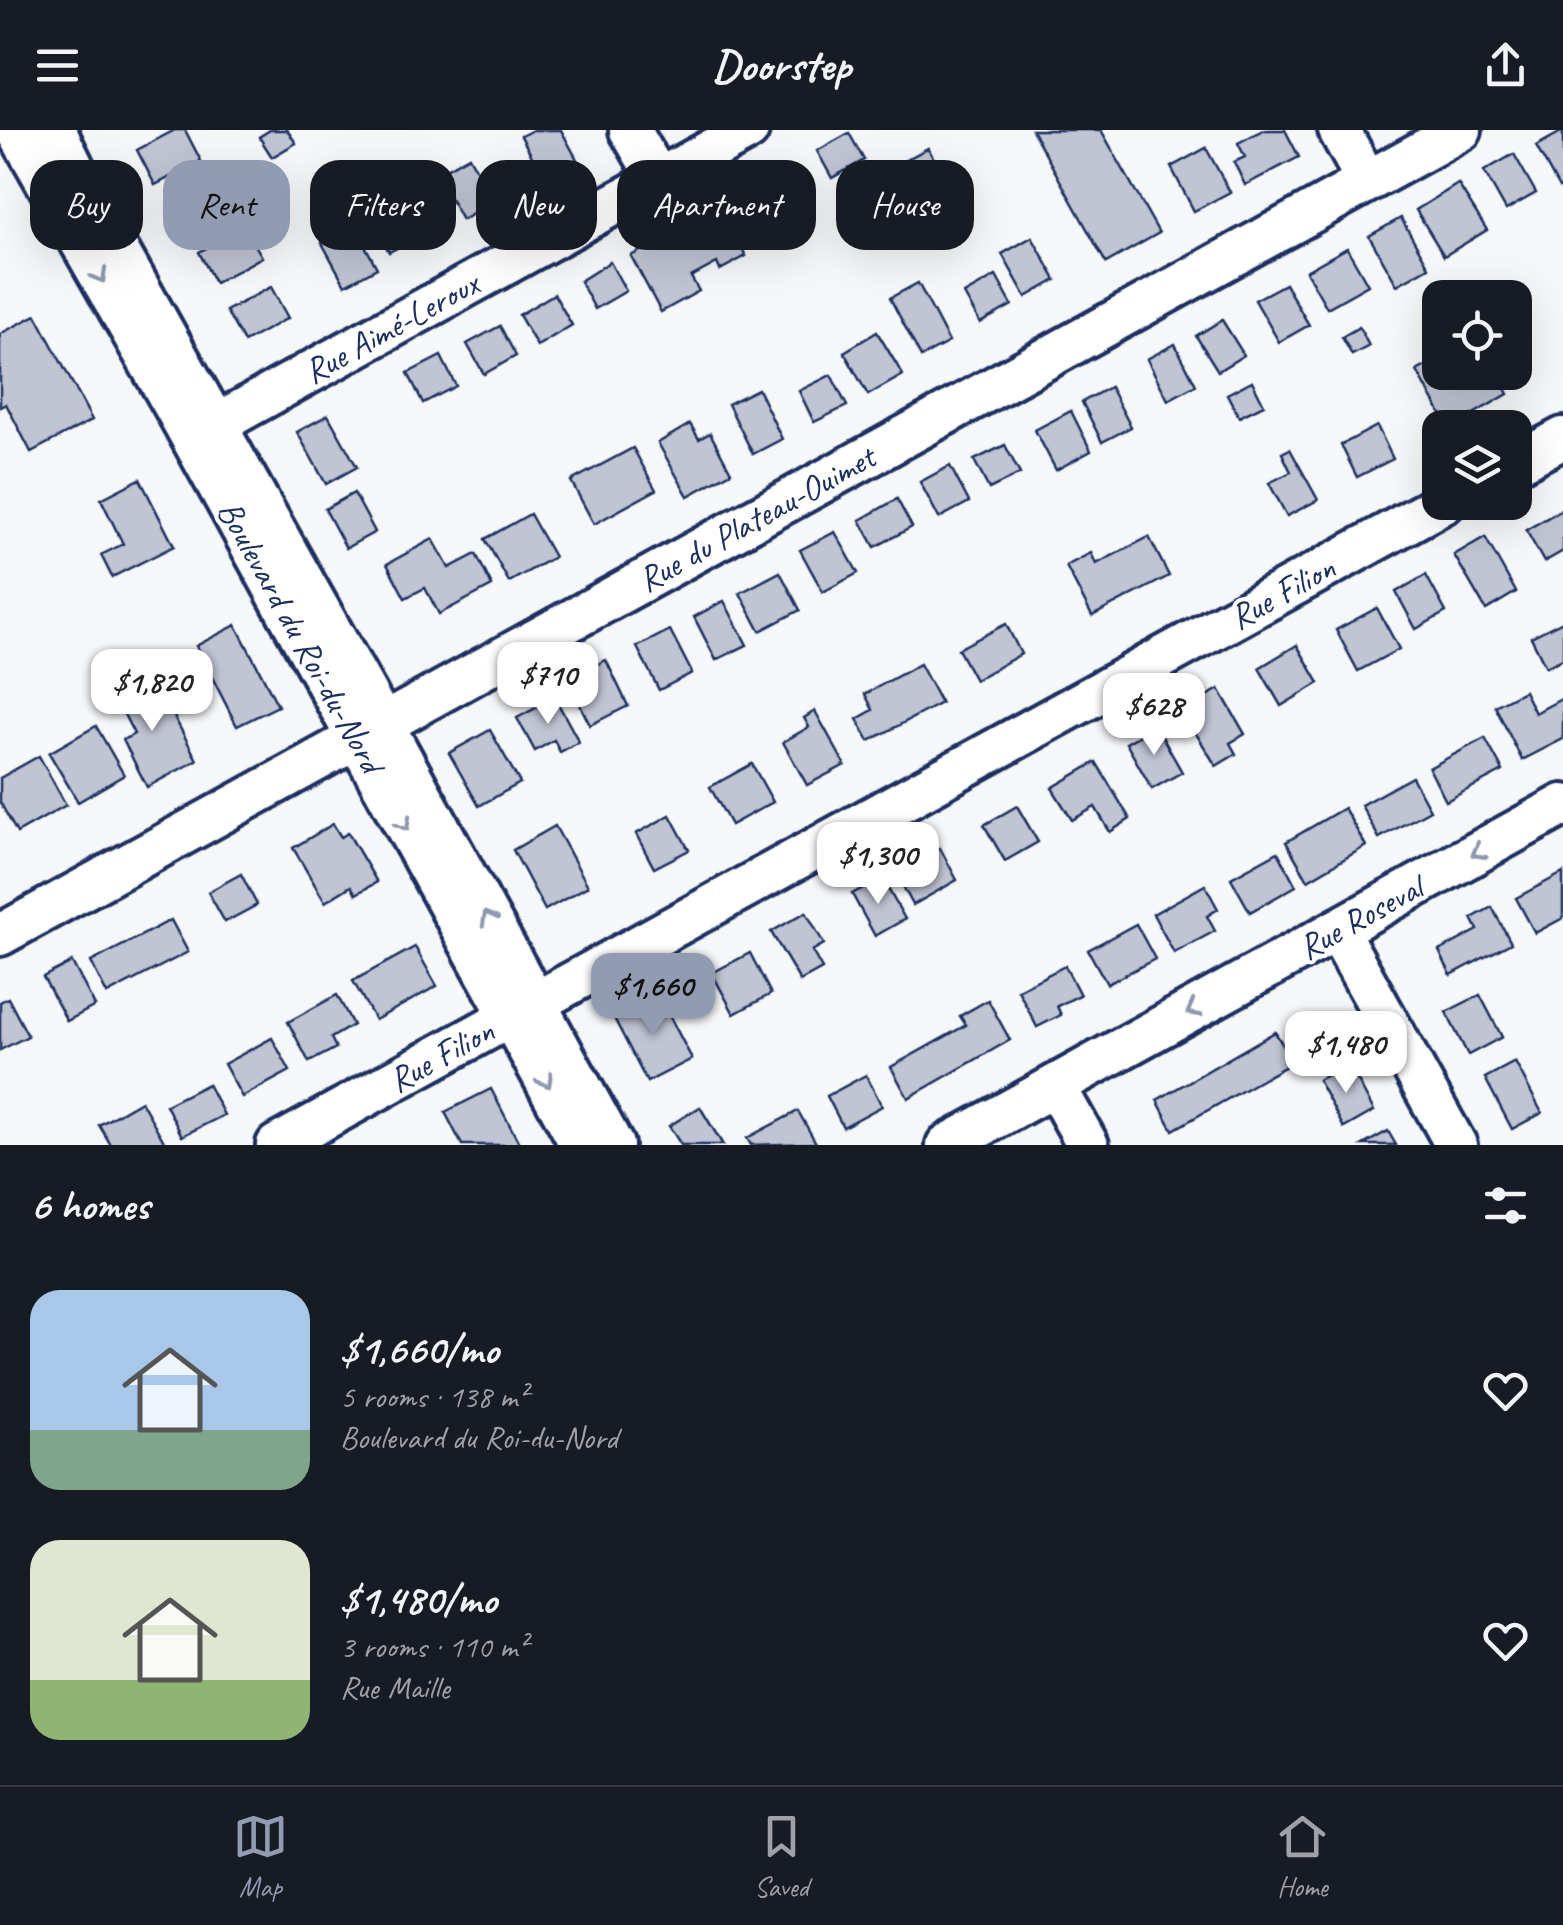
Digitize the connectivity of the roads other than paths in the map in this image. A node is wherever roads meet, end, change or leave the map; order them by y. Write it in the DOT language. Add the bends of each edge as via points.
graph roads {
  1 [pos="18,130"];
  2 [pos="55,130"];
  3 [pos="630,130"];
  4 [pos="748,130"];
  5 [pos="1339,130"];
  6 [pos="1461,130"];
  7 [pos="647,160"];
  8 [pos="695,160"];
  9 [pos="1367,181"];
  10 [pos="617,203"];
  11 [pos="204,431"];
  12 [pos="1563,438"];
  13 [pos="1532,455"];
  14 [pos="1422,515"];
  15 [pos="370,731"];
  16 [pos="1563,806"];
  17 [pos="1337,930"];
  18 [pos="0,936"];
  19 [pos="523,1010"];
  20 [pos="1055,1086"];
  21 [pos="277,1145"];
  22 [pos="581,1145"];
  23 [pos="613,1145"];
  24 [pos="947,1145"];
  25 [pos="1088,1145"];
  26 [pos="1456,1145"];
  1 -- 11 [label="street, Boulevard du Roi-du-Nord, one-way"];
  2 -- 11 [label="street, Boulevard du Roi-du-Nord"];
  3 -- 7 [label="street"];
  4 -- 8 [label="street, Rue Aimé-Leroux"];
  5 -- 9 [label="street"];
  6 -- 9 [label="street, Rue du Plateau-Ouimet"];
  9 -- 15 [label="street, Rue du Plateau-Ouimet"];
  10 -- 11 [label="street, Rue Aimé-Leroux"];
  11 -- 15 [label="street, Boulevard du Roi-du-Nord"];
  12 -- 13 [label="street"];
  14 -- 19 [label="street, Rue Filion"];
  15 -- 18 [label="street, Rue du Plateau-Ouimet"];
  15 -- 19 [label="street, Boulevard du Roi-du-Nord"];
  16 -- 17 [label="street, Rue Roseval, one-way"];
  17 -- 20 [label="street, Rue Roseval, one-way"];
  17 -- 26 [label="street"];
  19 -- 21 [label="street, Rue Filion"];
  19 -- 22 [label="street, Boulevard du Roi-du-Nord, one-way"];
  19 -- 23 [label="street, Boulevard du Roi-du-Nord"];
  20 -- 24 [label="street, Rue Roseval"];
  20 -- 25 [label="street"];
}
